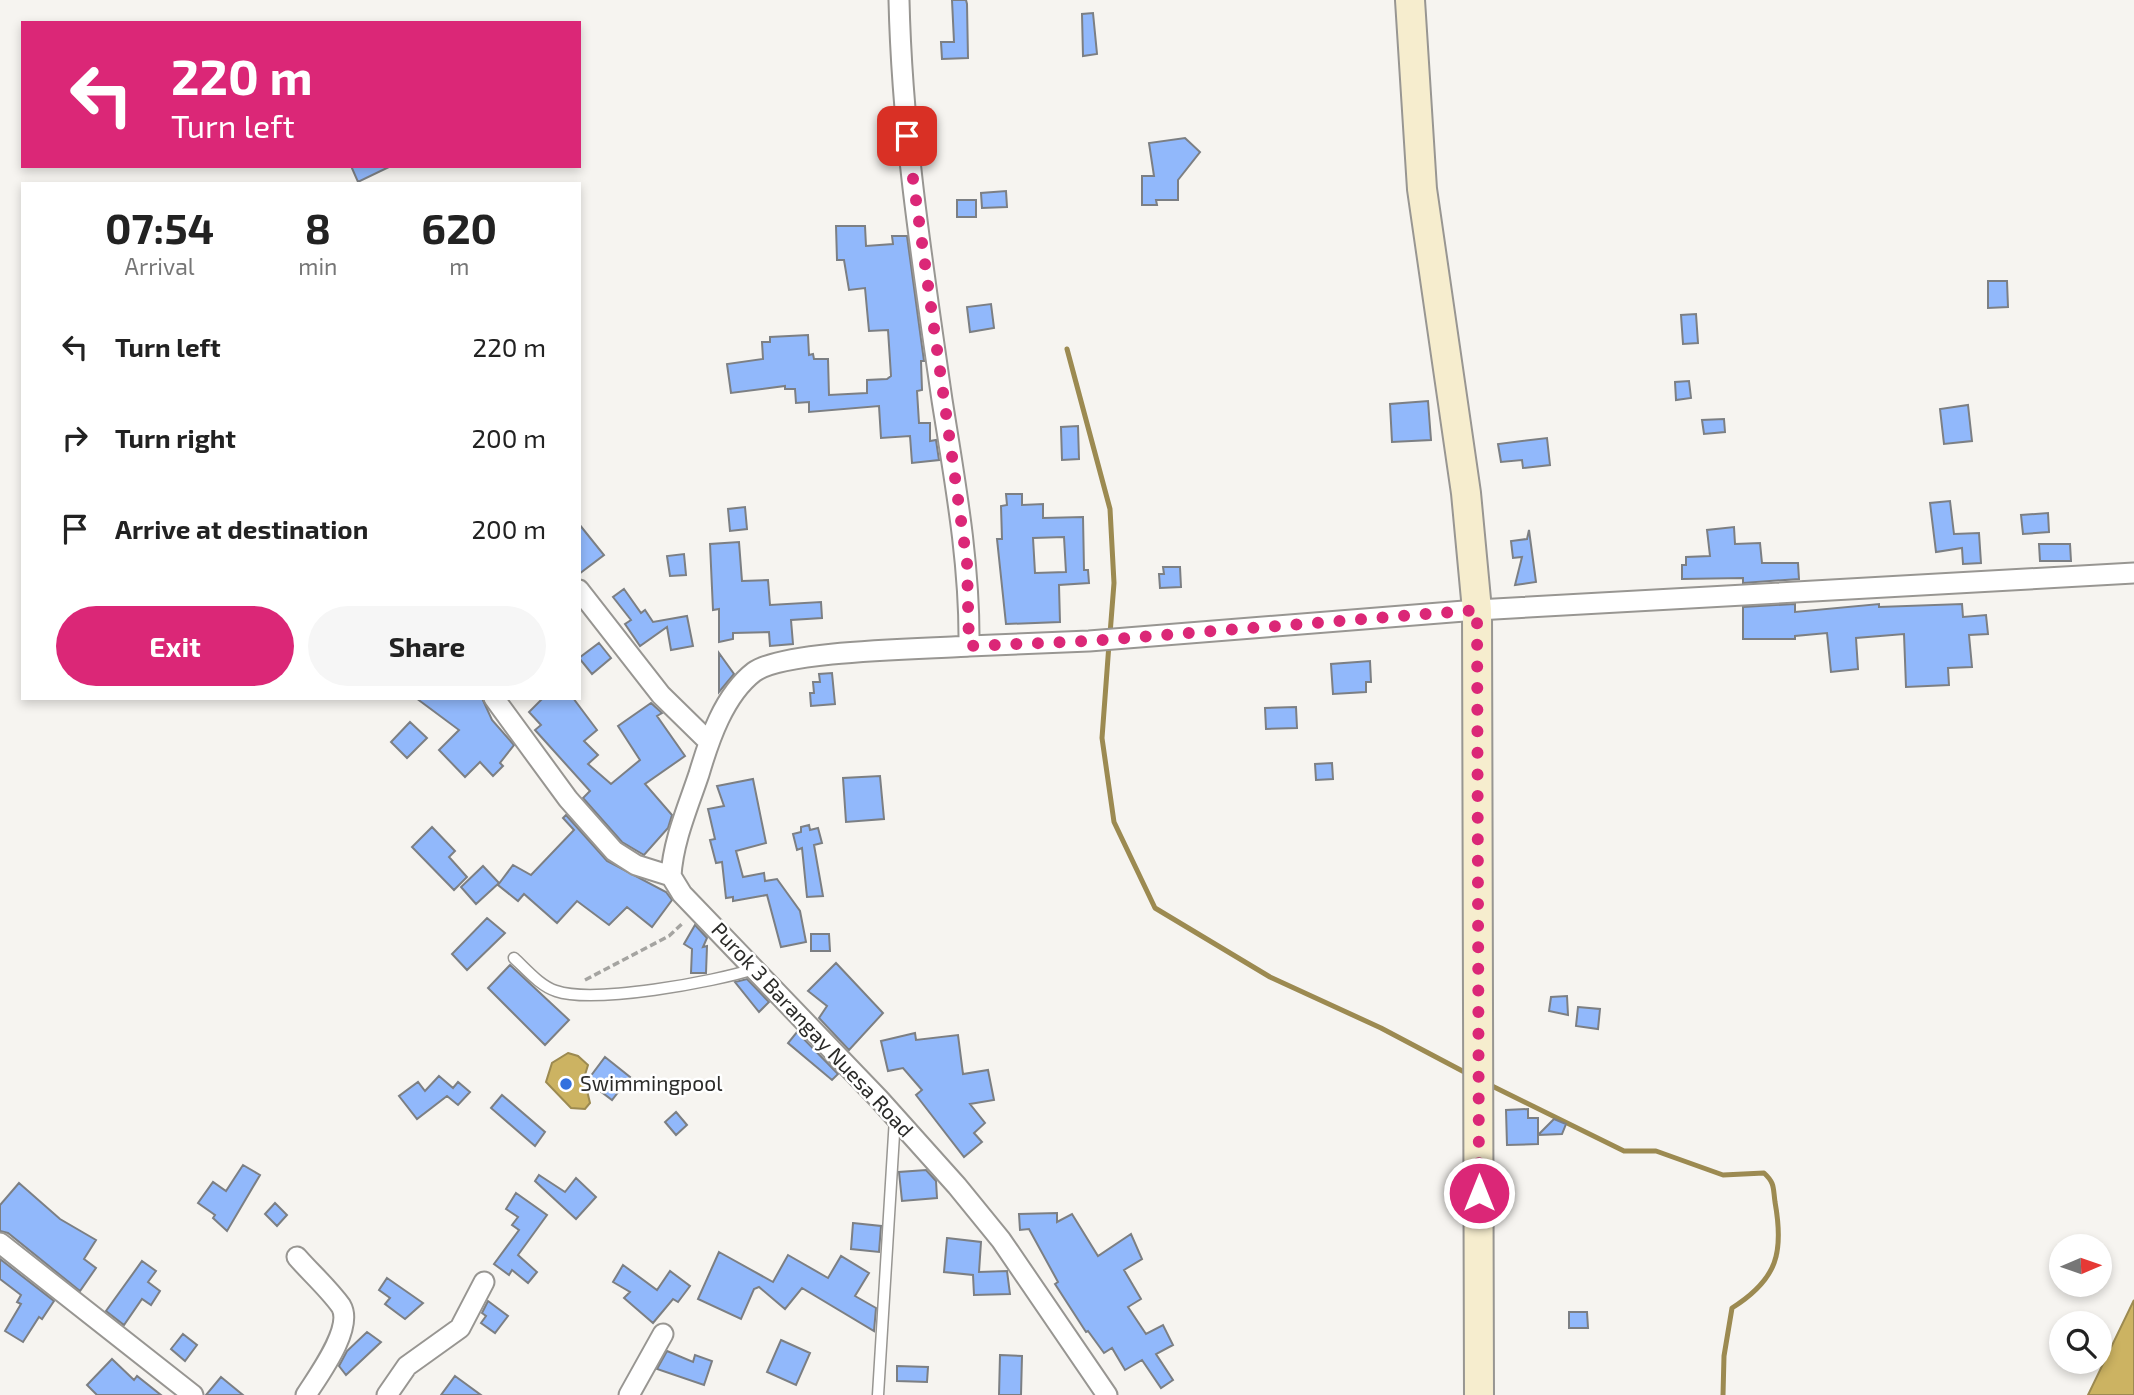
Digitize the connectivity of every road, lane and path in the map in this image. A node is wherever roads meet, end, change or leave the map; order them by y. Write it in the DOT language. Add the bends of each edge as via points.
graph roads {
  1 [pos="899,0"];
  2 [pos="1410,0"];
  3 [pos="2134,573"];
  4 [pos="581,593"];
  5 [pos="1477,610"];
  6 [pos="969,646"];
  7 [pos="495,700"];
  8 [pos="709,743"];
  9 [pos="671,876"];
  10 [pos="698,908"];
  11 [pos="514,958"];
  12 [pos="755,969"];
  13 [pos="562,993"];
  14 [pos="895,1117"];
  15 [pos="0,1242"];
  16 [pos="297,1257"];
  17 [pos="484,1282"];
  18 [pos="663,1334"];
  19 [pos="193,1395"];
  20 [pos="306,1395"];
  21 [pos="387,1395"];
  22 [pos="629,1395"];
  23 [pos="878,1395"];
  24 [pos="1107,1395"];
  25 [pos="1479,1395"];
  1 -- 6 [label="street" via="909,158 967,563"];
  2 -- 5 [label="main road" via="1422,189 1466,493"];
  3 -- 5 [label="street"];
  4 -- 8 [label="street" via="661,695"];
  5 -- 6 [label="street"];
  5 -- 25 [label="main road"];
  6 -- 8 [label="street" via="790,659 752,673"];
  7 -- 9 [label="street" via="568,799 614,851 636,865"];
  8 -- 9 [label="street"];
  9 -- 10 [label="street, Purok 3 Barangay Nuesa Road"];
  10 -- 12 [label="street, Purok 3 Barangay Nuesa Road"];
  10 -- 13 [label="path" via="669,936"];
  11 -- 13 [label="lane" via="549,988"];
  12 -- 13 [label="lane" via="705,983 602,994"];
  12 -- 14 [label="street, Purok 3 Barangay Nuesa Road"];
  14 -- 23 [label="lane"];
  14 -- 24 [label="street, Purok 3 Barangay Nuesa Road" via="1000,1240"];
  15 -- 19 [label="street"];
  16 -- 20 [label="street" via="341,1307 345,1321"];
  17 -- 21 [label="street" via="460,1328 407,1366"];
  18 -- 22 [label="street"];
}
